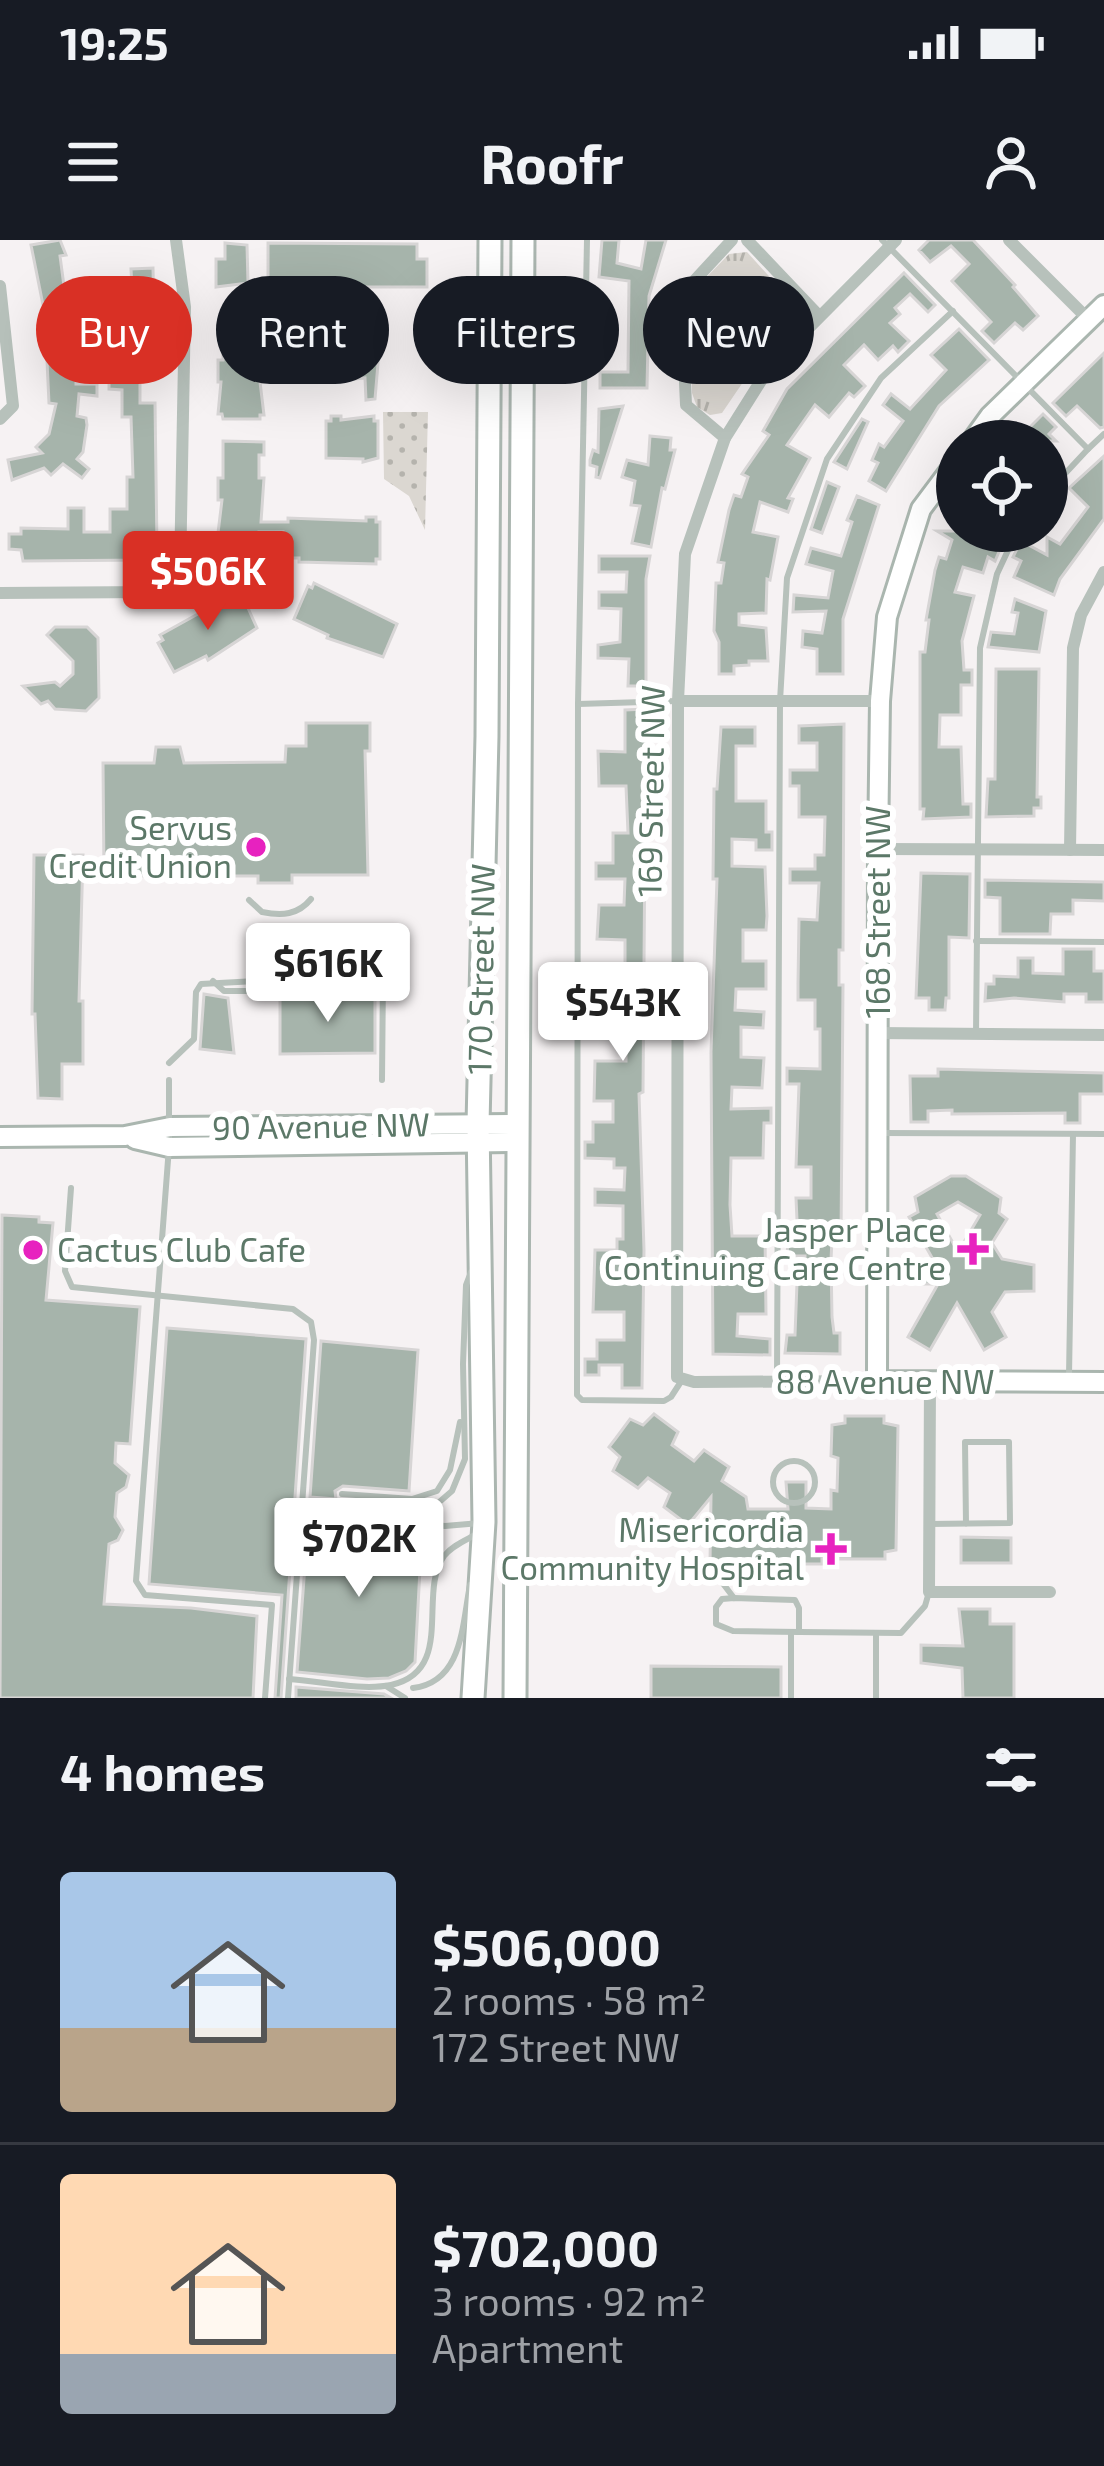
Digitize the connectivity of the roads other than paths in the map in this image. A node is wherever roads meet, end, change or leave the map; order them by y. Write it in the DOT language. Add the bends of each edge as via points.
graph roads {
  1 [pos="176,240"];
  2 [pos="490,240"];
  3 [pos="523,240"];
  4 [pos="587,240"];
  5 [pos="732,240"];
  6 [pos="747,240"];
  7 [pos="1009,240"];
  8 [pos="889,242"];
  9 [pos="0,286"];
  10 [pos="1104,305"];
  11 [pos="953,311"];
  12 [pos="819,316"];
  13 [pos="1089,320"];
  14 [pos="1024,383"];
  15 [pos="0,419"];
  16 [pos="991,420"];
  17 [pos="1104,434"];
  18 [pos="725,438"];
  19 [pos="1088,449"];
  20 [pos="1068,470"];
  21 [pos="936,489"];
  22 [pos="1007,552"];
  23 [pos="1104,572"];
  24 [pos="0,593"];
  25 [pos="677,701"];
  26 [pos="780,701"];
  27 [pos="880,701"];
  28 [pos="578,704"];
  29 [pos="878,849"];
  30 [pos="977,849"];
  31 [pos="1070,850"];
  32 [pos="1104,850"];
  33 [pos="311,899"];
  34 [pos="249,900"];
  35 [pos="976,941"];
  36 [pos="1104,942"];
  37 [pos="383,975"];
  38 [pos="213,981"];
  39 [pos="257,981"];
  40 [pos="257,991"];
  41 [pos="877,1033"];
  42 [pos="976,1034"];
  43 [pos="1104,1035"];
  44 [pos="169,1063"];
  45 [pos="382,1079"];
  46 [pos="169,1080"];
  47 [pos="478,1133"];
  48 [pos="518,1133"];
  49 [pos="878,1133"];
  50 [pos="1073,1134"];
  51 [pos="1104,1134"];
  52 [pos="0,1136"];
  53 [pos="170,1137"];
  54 [pos="71,1188"];
  55 [pos="481,1251"];
  56 [pos="158,1295"];
  57 [pos="678,1374"];
  58 [pos="877,1381"];
  59 [pos="930,1381"];
  60 [pos="1104,1382"];
  61 [pos="777,1383"];
  62 [pos="1069,1383"];
  63 [pos="462,1413"];
  64 [pos="143,1489"];
  65 [pos="156,1490"];
  66 [pos="342,1494"];
  67 [pos="792,1503"];
  68 [pos="301,1504"];
  69 [pos="496,1518"];
  70 [pos="340,1519"];
  71 [pos="929,1524"];
  72 [pos="966,1524"];
  73 [pos="690,1573"];
  74 [pos="929,1592"];
  75 [pos="1051,1592"];
  76 [pos="734,1598"];
  77 [pos="795,1632"];
  78 [pos="876,1633"];
  79 [pos="267,1677"];
  80 [pos="277,1678"];
  81 [pos="289,1678"];
  82 [pos="386,1686"];
  83 [pos="412,1688"];
  84 [pos="265,1698"];
  85 [pos="287,1698"];
  86 [pos="405,1698"];
  87 [pos="473,1698"];
  88 [pos="515,1698"];
  89 [pos="791,1698"];
  90 [pos="876,1698"];
  1 -- 24 [label="street" via="185,307 183,565 171,585 151,592"];
  2 -- 47 [label="main road, 170 Street NW"];
  3 -- 48 [label="main road, 170 Street NW"];
  4 -- 28 [label="lane"];
  5 -- 18 [label="street" via="695,280 682,315 686,405"];
  6 -- 12 [label="street"];
  7 -- 13 [label="street"];
  8 -- 11 [label="lane"];
  8 -- 12 [label="street, 169 Street NW"];
  9 -- 15 [label="street" via="13,406"];
  10 -- 13 [label="street"];
  11 -- 14 [label="lane"];
  11 -- 26 [label="lane" via="881,378 827,459 788,578"];
  12 -- 18 [label="street, 169 Street NW" via="769,368"];
  13 -- 14 [label="street"];
  14 -- 16 [label="street"];
  14 -- 19 [label="lane"];
  17 -- 19 [label="lane"];
  18 -- 25 [label="street, 169 Street NW" via="685,554"];
  19 -- 20 [label="lane"];
  21 -- 27 [label="street, 168 Street NW" via="921,509 886,617"];
  22 -- 30 [label="lane" via="980,648"];
  23 -- 31 [label="street" via="1073,647"];
  25 -- 26 [label="street"];
  25 -- 28 [label="lane"];
  25 -- 57 [label="street, 169 Street NW"];
  26 -- 27 [label="street"];
  26 -- 61 [label="lane"];
  27 -- 29 [label="street, 168 Street NW"];
  28 -- 57 [label="lane" via="577,1395 664,1401"];
  29 -- 30 [label="street"];
  29 -- 41 [label="street, 168 Street NW"];
  30 -- 31 [label="street"];
  30 -- 35 [label="lane"];
  31 -- 32 [label="street"];
  33 -- 34 [label="lane" via="290,914 262,912"];
  35 -- 36 [label="lane"];
  35 -- 42 [label="lane"];
  37 -- 45 [label="lane"];
  38 -- 39 [label="lane"];
  38 -- 40 [label="lane" via="224,991"];
  38 -- 44 [label="lane" via="197,988 194,1039"];
  41 -- 42 [label="street"];
  41 -- 49 [label="street, 168 Street NW"];
  42 -- 43 [label="street"];
  46 -- 53 [label="lane"];
  47 -- 48 [label="street, 90 Avenue NW"];
  47 -- 53 [label="street, 90 Avenue NW"];
  47 -- 55 [label="main road, 170 Street NW"];
  48 -- 69 [label="main road, 170 Street NW"];
  49 -- 50 [label="lane"];
  49 -- 58 [label="street, 168 Street NW"];
  50 -- 51 [label="lane"];
  50 -- 62 [label="lane"];
  52 -- 53 [label="street, 90 Avenue NW"];
  53 -- 56 [label="lane"];
  54 -- 56 [label="lane" via="68,1283"];
  55 -- 63 [label="lane" via="466,1285"];
  55 -- 69 [label="main road, 170 Street NW"];
  56 -- 64 [label="lane"];
  56 -- 68 [label="lane" via="293,1309 308,1318 314,1340"];
  57 -- 61 [label="street, 88 Avenue NW"];
  58 -- 59 [label="street, 88 Avenue NW"];
  58 -- 61 [label="street, 88 Avenue NW"];
  59 -- 62 [label="street, 88 Avenue NW"];
  59 -- 71 [label="street"];
  60 -- 62 [label="street, 88 Avenue NW"];
  63 -- 66 [label="lane" via="437,1491 412,1499"];
  63 -- 68 [label="lane" via="463,1468 437,1504 408,1511"];
  64 -- 65 [label="lane"];
  64 -- 79 [label="lane" via="137,1587 146,1595 272,1605"];
  67 -- 67 [label="lane" via="806,1500 815,1482 811,1469 793,1461 780,1466 773,1485"];
  68 -- 81 [label="lane"];
  69 -- 70 [label="lane" via="446,1526"];
  69 -- 82 [label="lane" via="439,1565 423,1664"];
  69 -- 83 [label="lane" via="452,1665 437,1681"];
  69 -- 87 [label="main road, 170 Street NW"];
  69 -- 88 [label="main road, 170 Street NW"];
  71 -- 72 [label="lane"];
  71 -- 74 [label="street"];
  72 -- 72 [label="lane" via="1010,1523 1009,1442 965,1442"];
  73 -- 76 [label="lane" via="721,1581"];
  74 -- 75 [label="street"];
  74 -- 78 [label="lane" via="901,1633"];
  76 -- 77 [label="lane" via="794,1600"];
  76 -- 77 [label="lane" via="716,1607 716,1624"];
  77 -- 78 [label="lane"];
  77 -- 89 [label="lane"];
  78 -- 90 [label="lane"];
  79 -- 80 [label="lane"];
  79 -- 84 [label="lane"];
  81 -- 82 [label="lane"];
  81 -- 85 [label="lane"];
  82 -- 86 [label="lane"];
}
